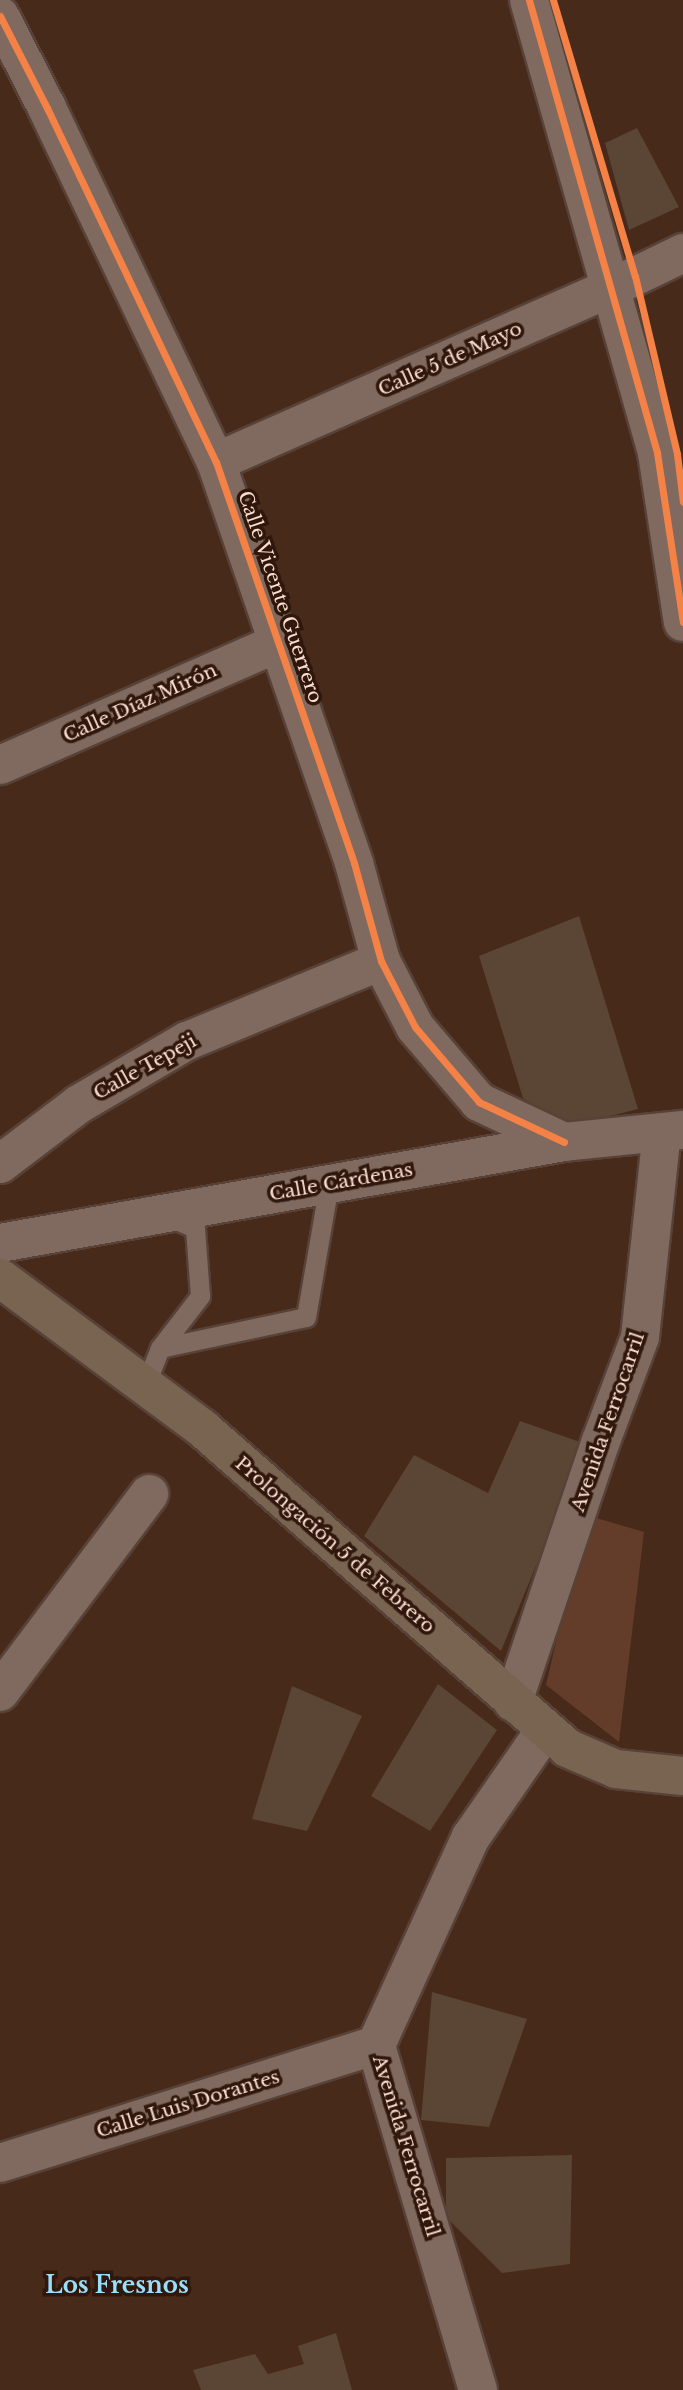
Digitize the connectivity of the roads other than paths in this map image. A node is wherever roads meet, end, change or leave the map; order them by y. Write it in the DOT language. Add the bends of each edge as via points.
graph roads {
  1 [pos="530,0"];
  2 [pos="0,16"];
  3 [pos="683,253"];
  4 [pos="613,287"];
  5 [pos="216,463"];
  6 [pos="683,622"];
  7 [pos="280,642"];
  8 [pos="2,760"];
  9 [pos="382,961"];
  10 [pos="672,1131"];
  11 [pos="564,1142"];
  12 [pos="0,1164"];
  13 [pos="329,1184"];
  14 [pos="161,1214"];
  15 [pos="0,1243"];
  16 [pos="0,1278"];
  17 [pos="160,1348"];
  18 [pos="145,1386"];
  19 [pos="149,1494"];
  20 [pos="0,1692"];
  21 [pos="513,1702"];
  22 [pos="545,1730"];
  23 [pos="683,1776"];
  24 [pos="376,2045"];
  25 [pos="0,2163"];
  26 [pos="478,2390"];
  1 -- 4 [label="street"];
  2 -- 5 [label="street, Calle Vicente Guerrero"];
  3 -- 4 [label="street, Calle 5 de Mayo"];
  4 -- 5 [label="street, Calle 5 de Mayo"];
  4 -- 6 [label="street" via="657,453"];
  5 -- 7 [label="street, Calle Vicente Guerrero"];
  7 -- 8 [label="street, Calle Díaz Mirón"];
  7 -- 9 [label="street, Calle Vicente Guerrero"];
  9 -- 11 [label="street, Calle Vicente Guerrero" via="415,1027 479,1102"];
  9 -- 12 [label="street, Calle Tepeji" via="187,1041 79,1104"];
  10 -- 11 [label="street, Calle Cárdenas"];
  10 -- 21 [label="street, Avenida Ferrocarril" via="640,1337"];
  11 -- 13 [label="street, Calle Cárdenas"];
  13 -- 14 [label="street, Calle Cárdenas"];
  13 -- 17 [label="lane" via="306,1317"];
  14 -- 15 [label="street, Calle Cárdenas"];
  14 -- 17 [label="lane" via="195,1228 200,1296"];
  16 -- 18 [label="main road, Prolongación 5 de Febrero"];
  17 -- 18 [label="lane"];
  18 -- 21 [label="main road, Prolongación 5 de Febrero" via="202,1428"];
  19 -- 20 [label="street"];
  21 -- 22 [label="main road, Prolongación 5 de Febrero"];
  22 -- 23 [label="main road, Prolongación 5 de Febrero" via="567,1748 616,1769"];
  22 -- 24 [label="street, Avenida Ferrocarril" via="471,1837"];
  24 -- 25 [label="street, Calle Luis Dorantes"];
  24 -- 26 [label="street, Avenida Ferrocarril"];
}
